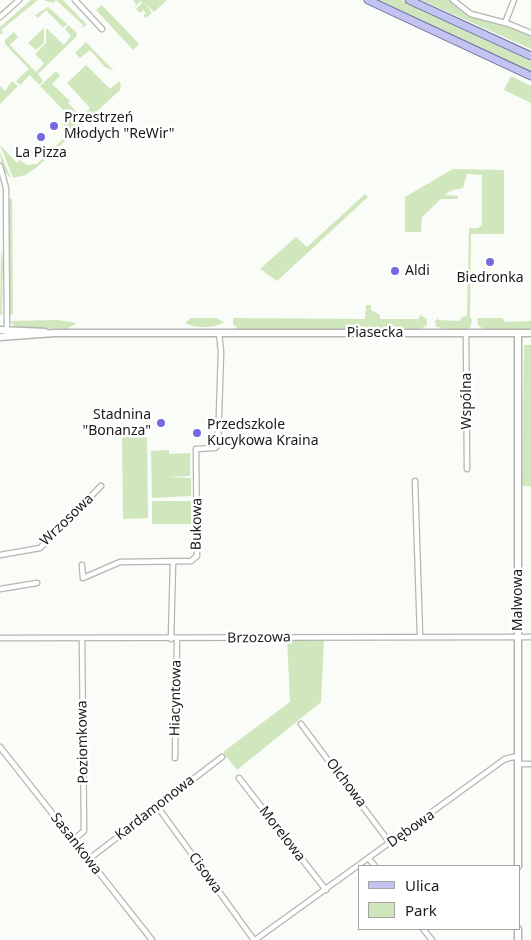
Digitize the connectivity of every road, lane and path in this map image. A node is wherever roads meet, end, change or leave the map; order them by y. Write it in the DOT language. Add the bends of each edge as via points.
graph roads {
  1 [pos="19,0"];
  2 [pos="74,0"];
  3 [pos="368,0"];
  4 [pos="409,0"];
  5 [pos="453,0"];
  6 [pos="514,0"];
  7 [pos="0,17"];
  8 [pos="505,23"];
  9 [pos="102,28"];
  10 [pos="531,33"];
  11 [pos="531,54"];
  12 [pos="531,76"];
  13 [pos="0,166"];
  14 [pos="3,333"];
  15 [pos="219,333"];
  16 [pos="466,333"];
  17 [pos="518,333"];
  18 [pos="531,333"];
  19 [pos="466,469"];
  20 [pos="416,481"];
  21 [pos="102,486"];
  22 [pos="0,555"];
  23 [pos="173,562"];
  24 [pos="82,565"];
  25 [pos="37,583"];
  26 [pos="0,589"];
  27 [pos="420,636"];
  28 [pos="518,637"];
  29 [pos="531,637"];
  30 [pos="0,638"];
  31 [pos="82,639"];
  32 [pos="174,639"];
  33 [pos="301,724"];
  34 [pos="0,747"];
  35 [pos="518,756"];
  36 [pos="222,757"];
  37 [pos="175,758"];
  38 [pos="518,764"];
  39 [pos="530,765"];
  40 [pos="239,778"];
  41 [pos="156,806"];
  42 [pos="73,840"];
  43 [pos="390,843"];
  44 [pos="89,859"];
  45 [pos="369,859"];
  46 [pos="361,865"];
  47 [pos="374,865"];
  48 [pos="518,865"];
  49 [pos="358,867"];
  50 [pos="326,890"];
  51 [pos="424,930"];
  52 [pos="152,940"];
  53 [pos="255,940"];
  54 [pos="432,940"];
  1 -- 7 [label="street"];
  2 -- 9 [label="street"];
  3 -- 12 [label="main road"];
  4 -- 11 [label="main road"];
  5 -- 8 [label="street" via="471,14"];
  6 -- 8 [label="street"];
  8 -- 10 [label="street"];
  13 -- 14 [label="street" via="6,188"];
  14 -- 15 [label="street, Piasecka"];
  15 -- 16 [label="street, Piasecka"];
  15 -- 23 [label="street, Bukowa" via="218,445 196,449 197,556 192,561"];
  16 -- 17 [label="street, Piasecka"];
  16 -- 19 [label="street, Wspólna"];
  17 -- 18 [label="street, Piasecka"];
  17 -- 28 [label="street, Malwowa"];
  20 -- 27 [label="street"];
  21 -- 22 [label="street, Wrzosowa" via="40,548"];
  23 -- 24 [label="street" via="120,562 83,578"];
  23 -- 32 [label="street, Bukowa"];
  25 -- 26 [label="street"];
  27 -- 28 [label="street, Brzozowa"];
  27 -- 32 [label="street, Brzozowa"];
  28 -- 29 [label="street, Brzozowa"];
  28 -- 35 [label="street, Malwowa"];
  30 -- 31 [label="street, Brzozowa"];
  31 -- 32 [label="street, Brzozowa"];
  31 -- 42 [label="street, Poziomkowa" via="84,831"];
  32 -- 37 [label="street, Hiacyntowa"];
  33 -- 43 [label="street, Olchowa"];
  34 -- 42 [label="street, Sasankowa"];
  35 -- 38 [label="street, Malwowa"];
  35 -- 43 [label="street, Dębowa" via="505,760"];
  36 -- 41 [label="street, Kardamonowa"];
  38 -- 39 [label="street"];
  38 -- 48 [label="street, Malwowa"];
  40 -- 50 [label="street, Morelowa"];
  41 -- 44 [label="street, Kardamonowa"];
  41 -- 53 [label="street, Cisowa"];
  42 -- 44 [label="street, Sasankowa"];
  43 -- 45 [label="street, Dębowa"];
  44 -- 52 [label="street, Sasankowa"];
  45 -- 46 [label="street, Dębowa"];
  45 -- 47 [label="street"];
  49 -- 50 [label="street, Dębowa"];
  50 -- 53 [label="street, Dębowa"];
  51 -- 54 [label="street"];
}
